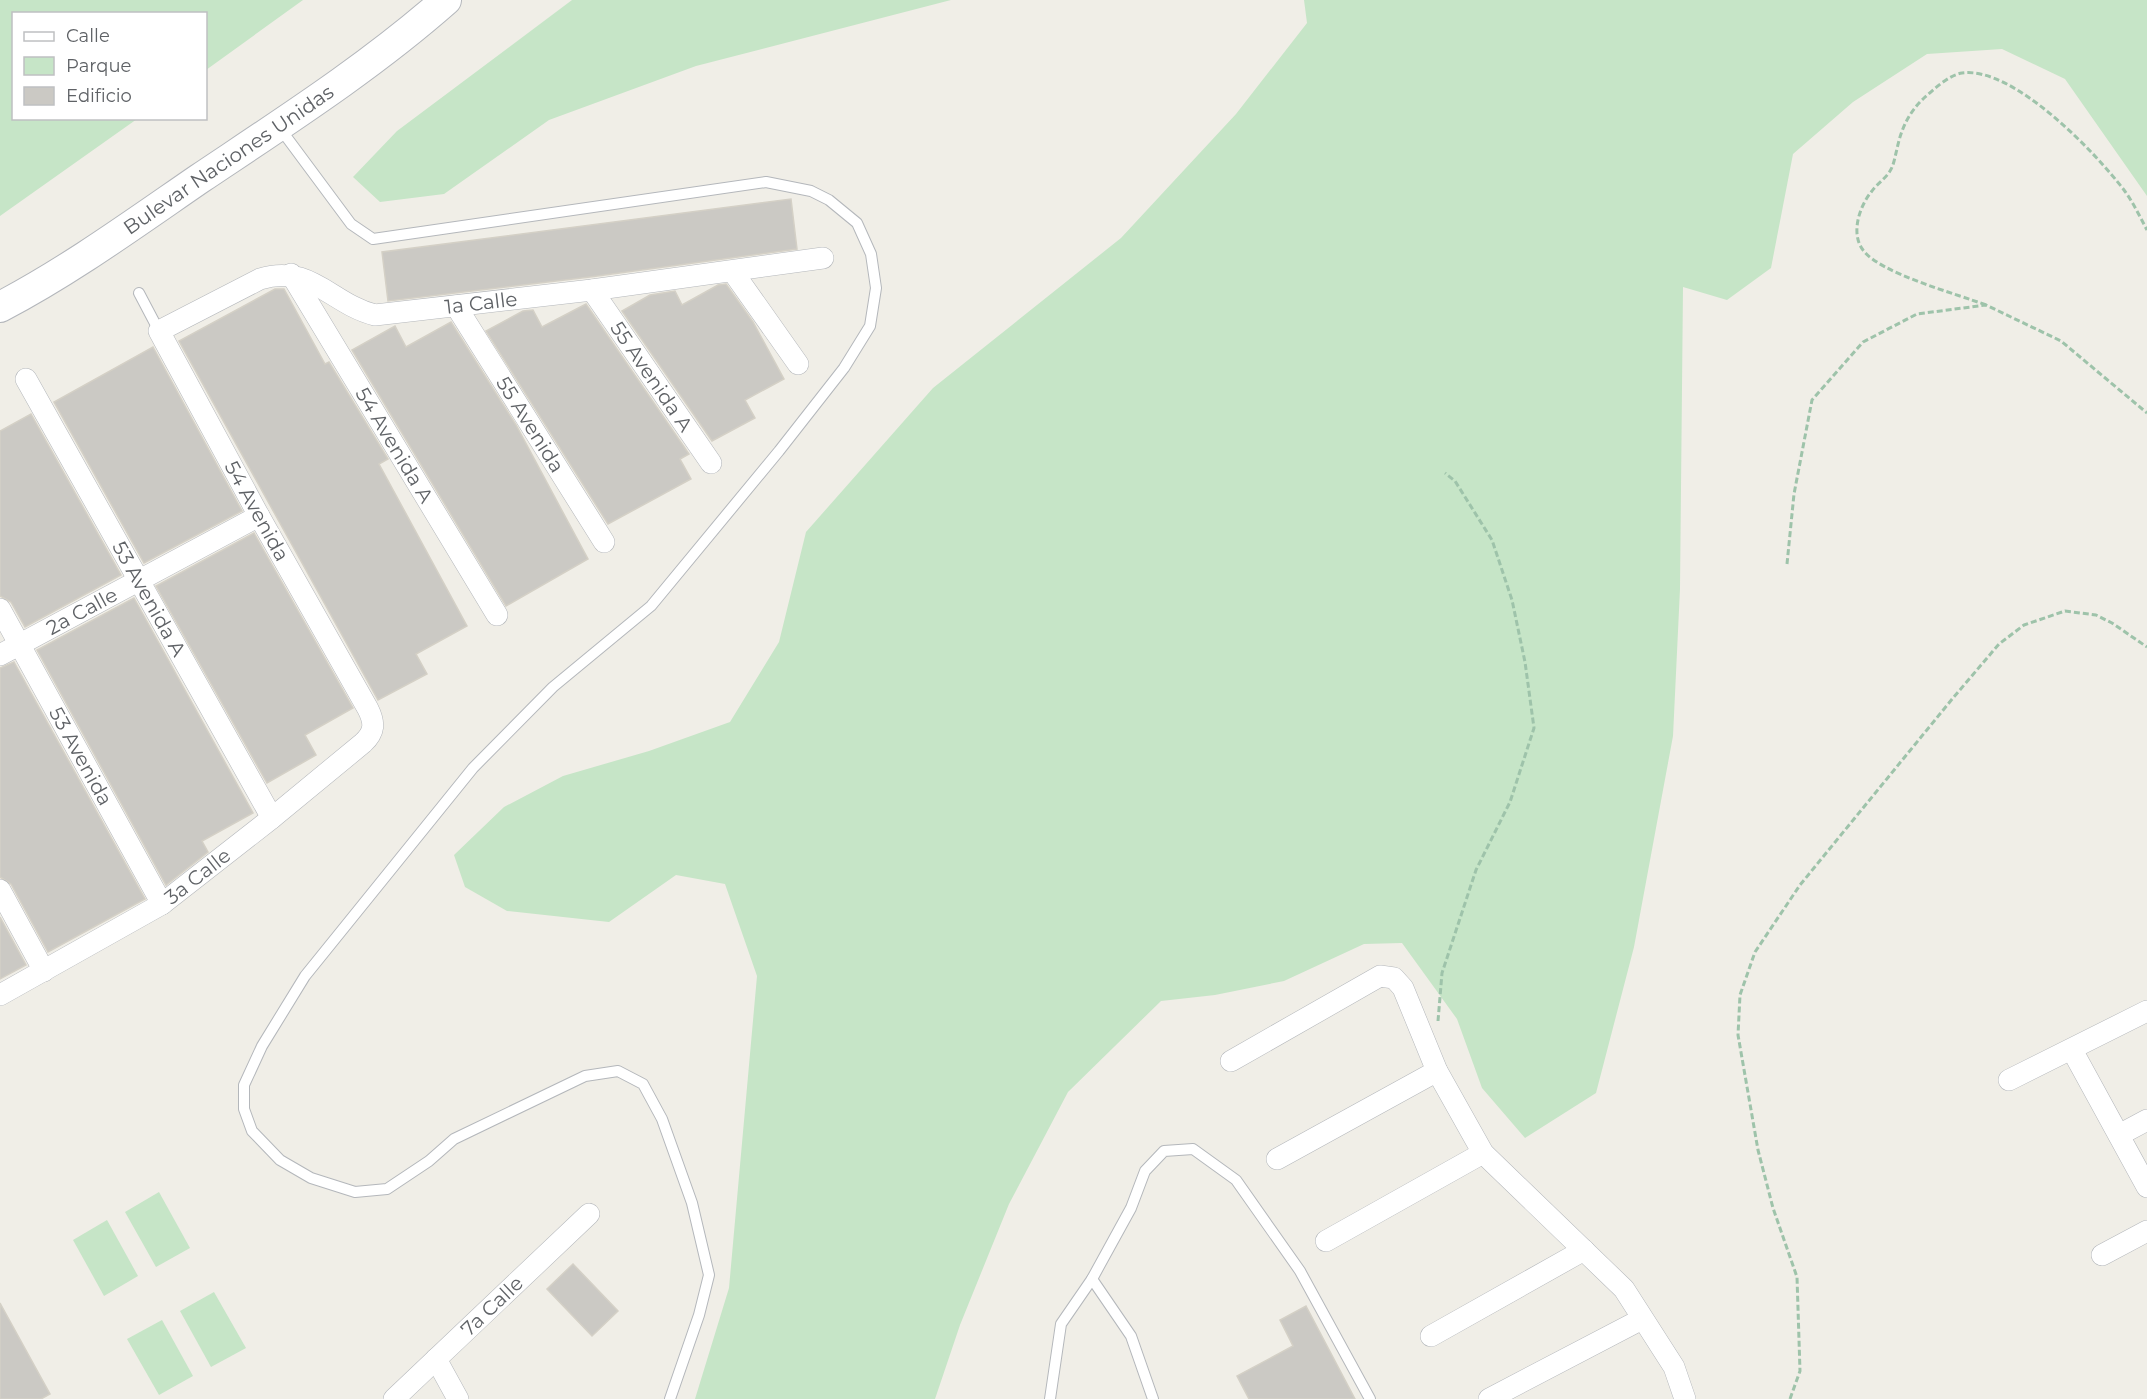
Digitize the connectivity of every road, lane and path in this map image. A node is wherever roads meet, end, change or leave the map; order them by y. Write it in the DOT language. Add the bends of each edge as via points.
graph roads {
  1 [pos="446,0"];
  2 [pos="278,126"];
  3 [pos="2147,230"];
  4 [pos="823,258"];
  5 [pos="733,272"];
  6 [pos="291,274"];
  7 [pos="592,290"];
  8 [pos="140,293"];
  9 [pos="1986,305"];
  10 [pos="456,306"];
  11 [pos="0,307"];
  12 [pos="159,331"];
  13 [pos="798,364"];
  14 [pos="26,379"];
  15 [pos="2147,413"];
  16 [pos="711,463"];
  17 [pos="1445,473"];
  18 [pos="259,516"];
  19 [pos="604,542"];
  20 [pos="1787,564"];
  21 [pos="139,580"];
  22 [pos="0,609"];
  23 [pos="497,615"];
  24 [pos="20,644"];
  25 [pos="2147,647"];
  26 [pos="0,655"];
  27 [pos="374,727"];
  28 [pos="272,818"];
  29 [pos="0,890"];
  30 [pos="162,904"];
  31 [pos="44,971"];
  32 [pos="0,995"];
  33 [pos="2147,1011"];
  34 [pos="1437,1033"];
  35 [pos="2072,1050"];
  36 [pos="1231,1061"];
  37 [pos="1437,1071"];
  38 [pos="2009,1080"];
  39 [pos="2147,1120"];
  40 [pos="2119,1135"];
  41 [pos="1483,1153"];
  42 [pos="1277,1159"];
  43 [pos="2147,1187"];
  44 [pos="589,1214"];
  45 [pos="2147,1232"];
  46 [pos="1326,1241"];
  47 [pos="1584,1250"];
  48 [pos="2102,1255"];
  49 [pos="1092,1279"];
  50 [pos="1642,1319"];
  51 [pos="1431,1336"];
  52 [pos="436,1359"];
  53 [pos="394,1399"];
  54 [pos="458,1399"];
  55 [pos="670,1399"];
  56 [pos="1050,1399"];
  57 [pos="1153,1399"];
  58 [pos="1370,1399"];
  59 [pos="1489,1399"];
  60 [pos="1685,1399"];
  61 [pos="1790,1399"];
  1 -- 2 [label="main road, Bulevar Naciones Unidas" via="407,34"];
  2 -- 11 [label="main road, Bulevar Naciones Unidas" via="125,230"];
  2 -- 55 [label="lane" via="351,224 373,239 766,182 811,191 829,200 857,223 871,254 876,288 870,326 844,368 651,606 553,687 473,768 305,976 262,1046 244,1084 244,1108 252,1131 280,1160 311,1178 355,1192 387,1189 454,1139 585,1076 618,1071 643,1084 662,1119 692,1203 708,1275 699,1315"];
  3 -- 9 [label="path" via="2124,191 2042,107 2020,89 1985,75 1962,73 1923,99 1909,116 1900,133 1891,170 1870,192 1858,217 1856,232 1861,249 1882,266"];
  4 -- 5 [label="street, 1a Calle"];
  5 -- 7 [label="street, 1a Calle"];
  5 -- 13 [label="street"];
  6 -- 10 [label="street, 1a Calle" via="375,315"];
  6 -- 12 [label="street" via="260,279"];
  6 -- 23 [label="street, 54 Avenida A"];
  7 -- 10 [label="street, 1a Calle"];
  7 -- 16 [label="street, 55 Avenida A"];
  8 -- 12 [label="lane, 54 Avenida"];
  9 -- 15 [label="path" via="2061,341"];
  9 -- 20 [label="path" via="1917,314 1863,342 1812,400 1794,494"];
  10 -- 19 [label="street, 55 Avenida"];
  12 -- 18 [label="street, 54 Avenida"];
  14 -- 21 [label="street, 53 Avenida A"];
  17 -- 34 [label="path" via="1455,481 1492,540 1512,600 1534,728 1510,802 1476,870 1442,974"];
  18 -- 21 [label="street, 2a Calle"];
  18 -- 27 [label="street, 54 Avenida" via="368,709"];
  21 -- 24 [label="street, 2a Calle"];
  21 -- 28 [label="street, 53 Avenida A"];
  22 -- 24 [label="street, 53 Avenida"];
  24 -- 26 [label="street, 2a Calle"];
  24 -- 30 [label="street, 53 Avenida"];
  25 -- 61 [label="path" via="2096,615 2065,611 2024,625 2000,645 1946,707 1800,885 1755,952 1740,995 1738,1035 1758,1150 1797,1277 1800,1371"];
  27 -- 28 [label="street, 3a Calle" via="363,743"];
  28 -- 30 [label="street, 3a Calle"];
  29 -- 31 [label="street"];
  30 -- 31 [label="street, 3a Calle"];
  31 -- 32 [label="street, 3a Calle"];
  33 -- 35 [label="street"];
  35 -- 38 [label="street"];
  35 -- 40 [label="street"];
  36 -- 37 [label="street" via="1380,976 1394,978 1403,988"];
  37 -- 41 [label="street"];
  37 -- 42 [label="street"];
  39 -- 40 [label="street"];
  40 -- 43 [label="street"];
  41 -- 46 [label="street"];
  41 -- 47 [label="street"];
  44 -- 52 [label="street, 7a Calle"];
  45 -- 48 [label="street"];
  47 -- 50 [label="street" via="1624,1289"];
  47 -- 51 [label="street"];
  49 -- 56 [label="lane" via="1060,1324"];
  49 -- 57 [label="lane" via="1131,1336"];
  49 -- 58 [label="lane" via="1131,1208 1145,1171 1164,1151 1193,1149 1236,1180 1300,1271"];
  50 -- 59 [label="street"];
  50 -- 60 [label="street" via="1674,1367"];
  52 -- 53 [label="street, 7a Calle"];
  52 -- 54 [label="street"];
}
